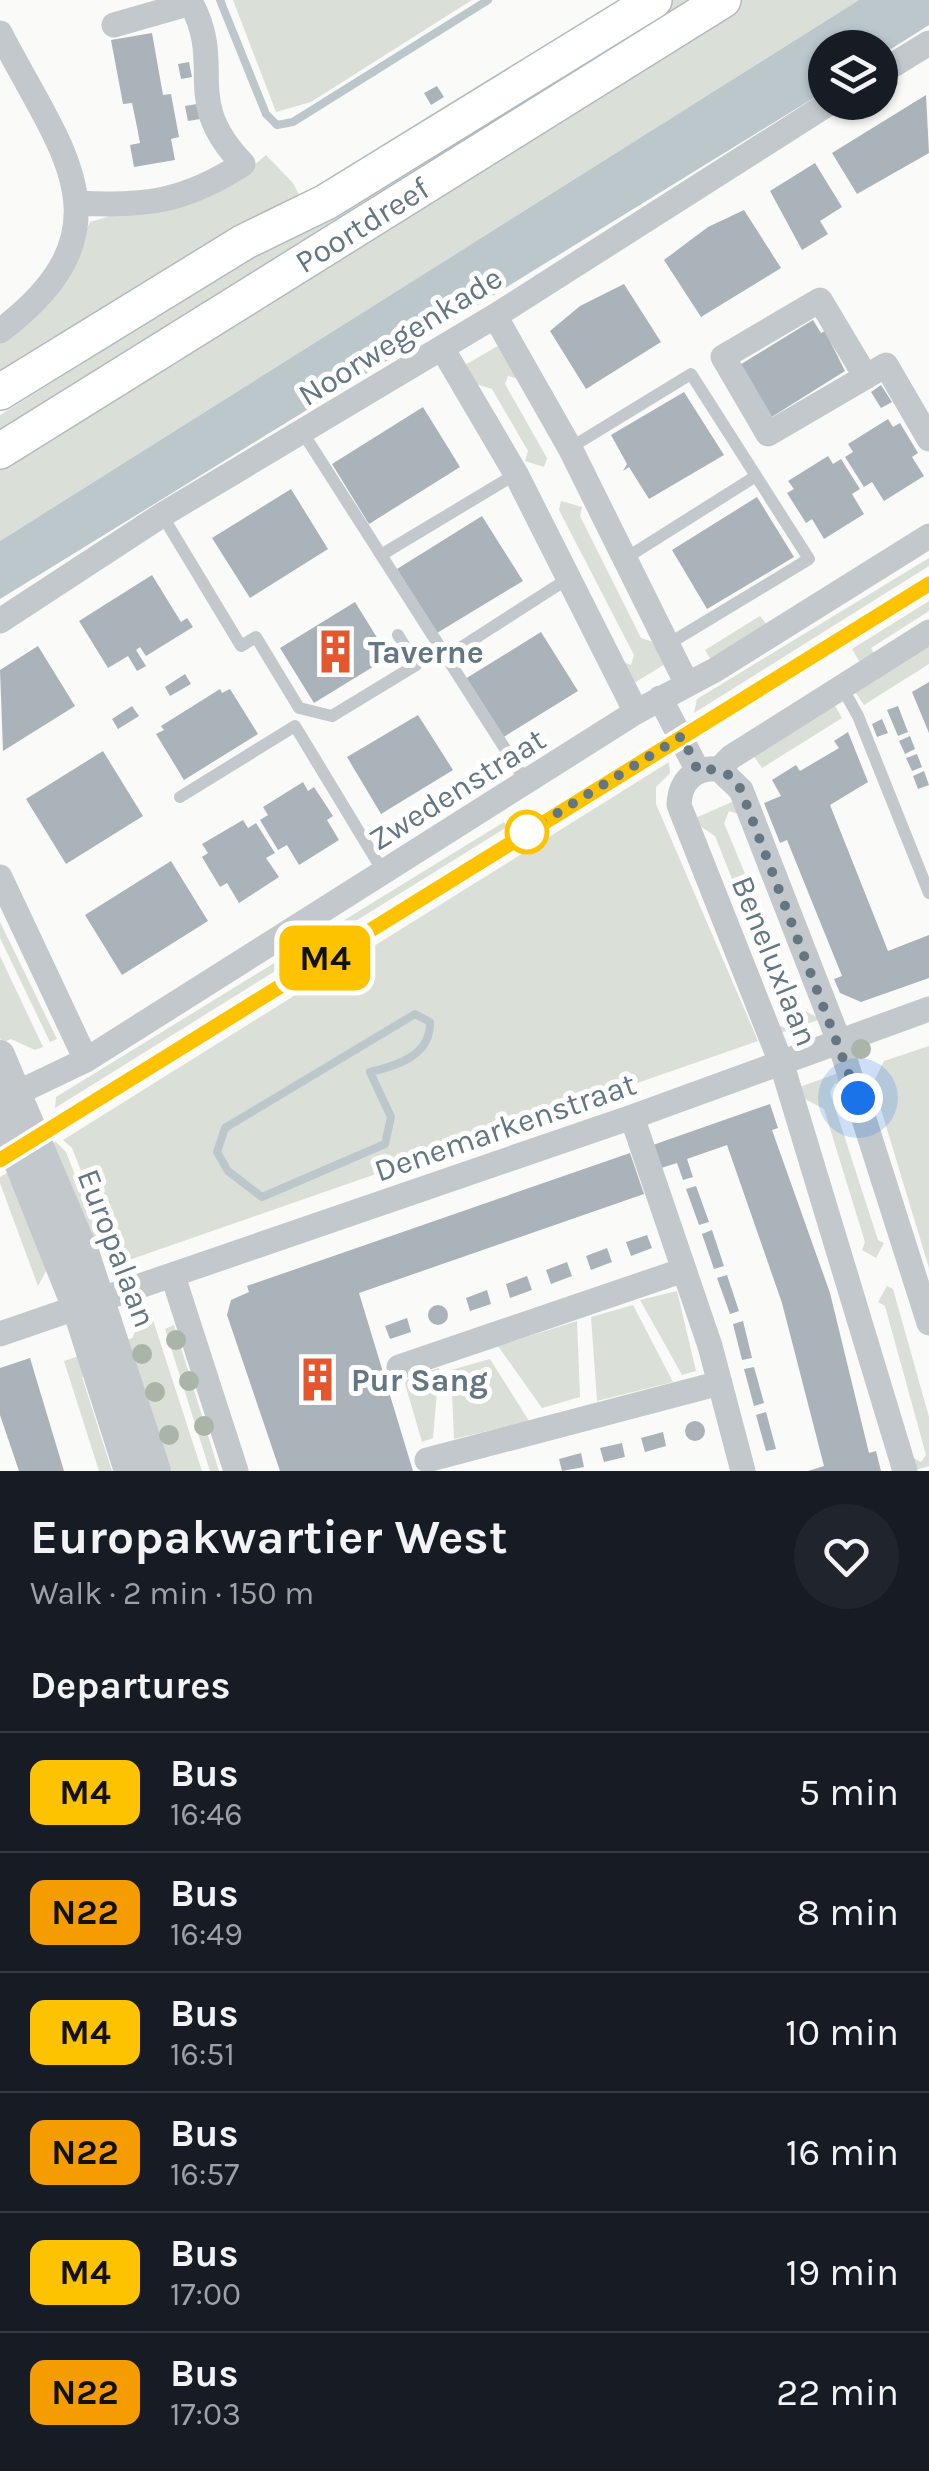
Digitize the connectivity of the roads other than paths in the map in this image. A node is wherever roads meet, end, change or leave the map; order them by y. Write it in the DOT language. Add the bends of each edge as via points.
graph roads {
  1 [pos="654,0"];
  2 [pos="724,0"];
  3 [pos="114,25"];
  4 [pos="0,33"];
  5 [pos="929,43"];
  6 [pos="898,62"];
  7 [pos="808,117"];
  8 [pos="78,202"];
  9 [pos="495,316"];
  10 [pos="0,331"];
  11 [pos="442,348"];
  12 [pos="866,377"];
  13 [pos="0,392"];
  14 [pos="303,434"];
  15 [pos="929,439"];
  16 [pos="570,448"];
  17 [pos="0,451"];
  18 [pos="516,474"];
  19 [pos="756,476"];
  20 [pos="162,515"];
  21 [pos="929,536"];
  22 [pos="381,555"];
  23 [pos="626,558"];
  24 [pos="569,578"];
  25 [pos="929,584"];
  26 [pos="0,621"];
  27 [pos="929,632"];
  28 [pos="398,635"];
  29 [pos="670,643"];
  30 [pos="446,656"];
  31 [pos="687,684"];
  32 [pos="842,690"];
  33 [pos="660,698"];
  34 [pos="636,712"];
  35 [pos="682,736"];
  36 [pos="709,770"];
  37 [pos="527,784"];
  38 [pos="180,796"];
  39 [pos="384,873"];
  40 [pos="0,877"];
  41 [pos="929,893"];
  42 [pos="929,1008"];
  43 [pos="840,1044"];
  44 [pos="0,1056"];
  45 [pos="86,1060"];
  46 [pos="782,1064"];
  47 [pos="6,1106"];
  48 [pos="632,1117"];
  49 [pos="18,1150"];
  50 [pos="684,1270"];
  51 [pos="173,1276"];
  52 [pos="89,1304"];
  53 [pos="929,1323"];
  54 [pos="0,1334"];
  55 [pos="399,1367"];
  56 [pos="720,1383"];
  57 [pos="427,1460"];
  58 [pos="129,1471"];
  59 [pos="156,1471"];
  60 [pos="236,1471"];
  61 [pos="743,1471"];
  62 [pos="905,1471"];
  1 -- 13 [label="main road, Poortdreef"];
  2 -- 17 [label="main road, Poortdreef"];
  3 -- 8 [label="street" via="190,3 206,43 208,118 243,164 208,186 152,204"];
  4 -- 8 [label="street" via="58,133"];
  5 -- 6 [label="street"];
  7 -- 9 [label="street, Noorwegenkade"];
  8 -- 10 [label="street" via="54,278"];
  9 -- 11 [label="street, Noorwegenkade"];
  9 -- 16 [label="street"];
  11 -- 14 [label="street, Noorwegenkade"];
  11 -- 18 [label="street"];
  12 -- 12 [label="street" via="820,300 723,357 768,434"];
  12 -- 15 [label="street" via="886,365"];
  14 -- 20 [label="street, Noorwegenkade"];
  14 -- 22 [label="lane"];
  16 -- 19 [label="lane" via="691,374"];
  16 -- 23 [label="street"];
  18 -- 22 [label="lane"];
  18 -- 24 [label="street"];
  19 -- 23 [label="lane"];
  19 -- 29 [label="lane" via="808,559"];
  20 -- 26 [label="street, Noorwegenkade"];
  20 -- 28 [label="lane" via="241,646 256,637 299,708 332,716 416,665"];
  21 -- 31 [label="street, Zwedenstraat"];
  22 -- 30 [label="lane"];
  23 -- 29 [label="street"];
  24 -- 30 [label="lane"];
  24 -- 34 [label="street"];
  25 -- 35 [label="lane"];
  27 -- 32 [label="street"];
  29 -- 31 [label="street"];
  30 -- 37 [label="lane"];
  31 -- 33 [label="street, Zwedenstraat"];
  32 -- 36 [label="street"];
  32 -- 41 [label="lane"];
  33 -- 34 [label="street, Zwedenstraat"];
  33 -- 35 [label="street, Beneluxlaan"];
  34 -- 37 [label="street, Zwedenstraat"];
  35 -- 36 [label="street, Beneluxlaan"];
  35 -- 49 [label="lane"];
  36 -- 43 [label="street, Beneluxlaan" via="741,790"];
  36 -- 46 [label="street, Beneluxlaan" via="682,784 679,805"];
  37 -- 39 [label="street, Zwedenstraat"];
  38 -- 39 [label="lane" via="294,726"];
  39 -- 45 [label="street, Zwedenstraat"];
  40 -- 45 [label="street"];
  42 -- 43 [label="street, Denemarkenstraat"];
  43 -- 46 [label="street, Denemarkenstraat"];
  43 -- 53 [label="street, Beneluxlaan"];
  44 -- 47 [label="street, Europalaan"];
  45 -- 47 [label="street, Zwedenstraat"];
  46 -- 48 [label="street, Denemarkenstraat"];
  46 -- 62 [label="street, Beneluxlaan"];
  47 -- 49 [label="street, Europalaan"];
  48 -- 50 [label="street"];
  48 -- 51 [label="street, Denemarkenstraat"];
  49 -- 52 [label="street, Europalaan"];
  50 -- 55 [label="street"];
  50 -- 56 [label="street"];
  51 -- 52 [label="street, Denemarkenstraat"];
  51 -- 60 [label="street, Europalaan"];
  52 -- 54 [label="street, Denemarkenstraat"];
  52 -- 58 [label="street, Europalaan"];
  52 -- 59 [label="street, Europalaan"];
  56 -- 57 [label="street"];
  56 -- 61 [label="street"];
}
